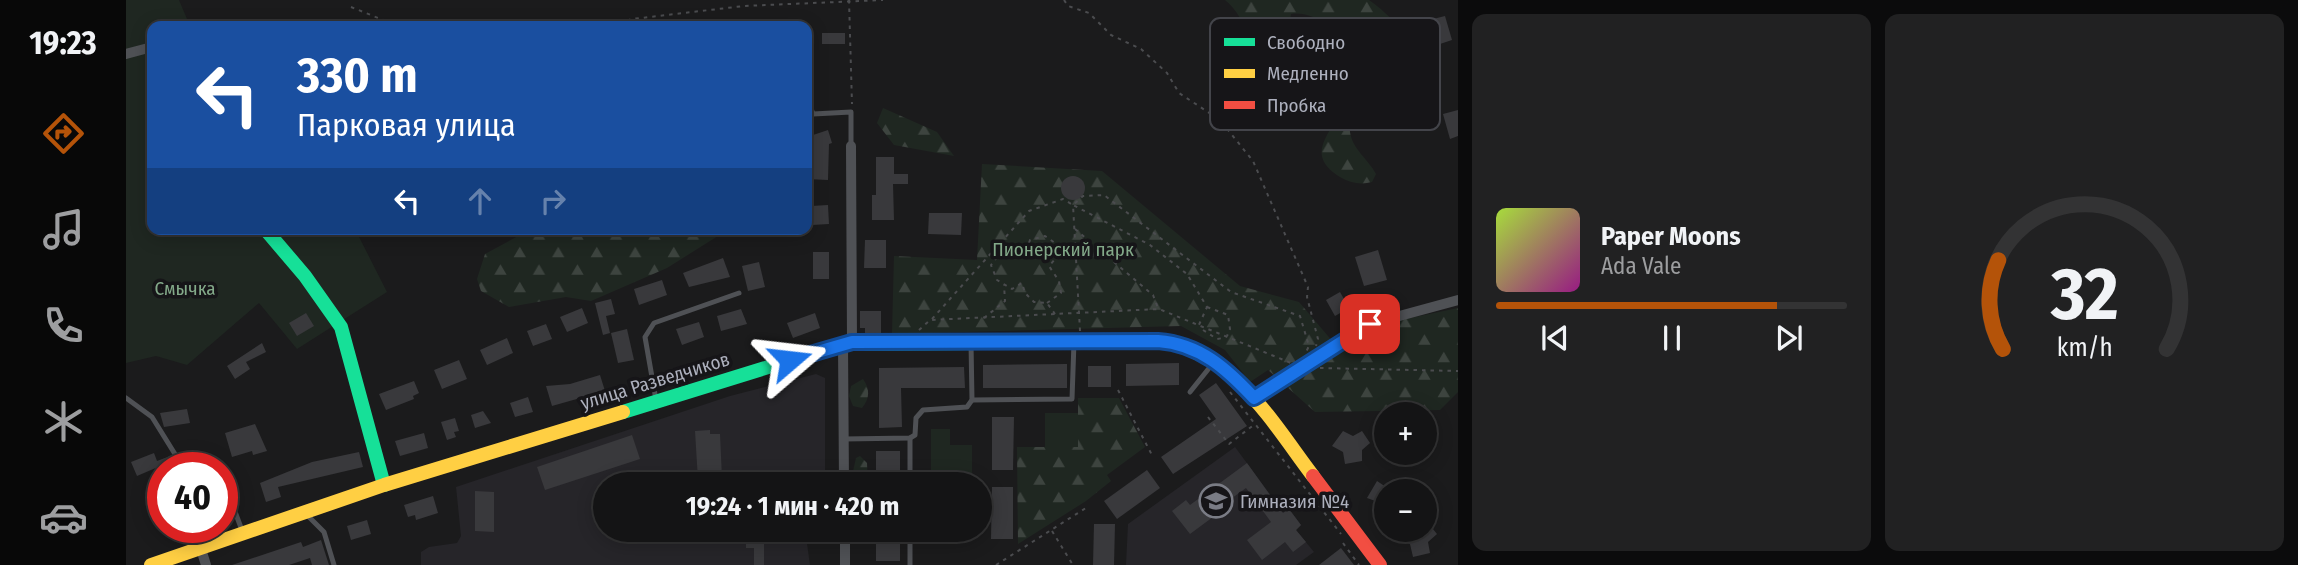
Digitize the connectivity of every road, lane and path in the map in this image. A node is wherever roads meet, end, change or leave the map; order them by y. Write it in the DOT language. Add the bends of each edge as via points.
graph roads {
  1 [pos="883,0"];
  2 [pos="1064,0"];
  3 [pos="849,1"];
  4 [pos="351,7"];
  5 [pos="386,21"];
  6 [pos="626,21"];
  7 [pos="147,48"];
  8 [pos="126,54"];
  9 [pos="812,111"];
  10 [pos="851,112"];
  11 [pos="1210,113"];
  12 [pos="1228,130"];
  13 [pos="851,146"];
  14 [pos="1073,205"];
  15 [pos="1074,228"];
  16 [pos="270,235"];
  17 [pos="991,265"];
  18 [pos="981,268"];
  19 [pos="1004,284"];
  20 [pos="739,293"];
  21 [pos="1458,300"];
  22 [pos="1047,303"];
  23 [pos="1207,307"];
  24 [pos="1159,309"];
  25 [pos="1077,313"];
  26 [pos="1055,314"];
  27 [pos="982,319"];
  28 [pos="930,320"];
  29 [pos="1198,327"];
  30 [pos="1226,338"];
  31 [pos="905,342"];
  32 [pos="971,342"];
  33 [pos="1077,342"];
  34 [pos="848,343"];
  35 [pos="1215,361"];
  36 [pos="1307,361"];
  37 [pos="1458,371"];
  38 [pos="1227,389"];
  39 [pos="1118,390"];
  40 [pos="1190,392"];
  41 [pos="126,398"];
  42 [pos="1254,398"];
  43 [pos="656,400"];
  44 [pos="972,400"];
  45 [pos="1208,417"];
  46 [pos="1256,424"];
  47 [pos="910,438"];
  48 [pos="844,439"];
  49 [pos="174,452"];
  50 [pos="1153,457"];
  51 [pos="844,472"];
  52 [pos="910,472"];
  53 [pos="384,485"];
  54 [pos="1089,506"];
  55 [pos="305,513"];
  56 [pos="238,519"];
  57 [pos="1051,530"];
  58 [pos="244,535"];
  59 [pos="238,537"];
  60 [pos="845,542"];
  61 [pos="910,542"];
  62 [pos="219,543"];
  63 [pos="201,549"];
  64 [pos="150,565"];
  65 [pos="206,565"];
  66 [pos="334,565"];
  67 [pos="845,565"];
  68 [pos="910,565"];
  69 [pos="996,565"];
  70 [pos="1073,565"];
  71 [pos="1359,565"];
  72 [pos="1380,565"];
  1 -- 3 [label="path"];
  2 -- 11 [label="path" via="1068,6 1089,12 1111,35 1141,49 1167,73 1179,93"];
  3 -- 6 [label="path" via="744,6"];
  3 -- 10 [label="path"];
  4 -- 5 [label="path"];
  7 -- 8 [label="street"];
  9 -- 10 [label="lane"];
  10 -- 13 [label="lane"];
  12 -- 36 [label="path" via="1253,161 1308,287 1318,339"];
  13 -- 34 [label="street"];
  14 -- 15 [label="path"];
  14 -- 18 [label="path" via="1063,199 1029,211"];
  14 -- 23 [label="path" via="1150,245 1187,274"];
  14 -- 36 [label="path" via="1083,196 1104,195 1231,292 1300,316 1309,346"];
  15 -- 24 [label="path" via="1153,295"];
  15 -- 25 [label="path"];
  16 -- 53 [label="street" via="341,327"];
  17 -- 18 [label="path"];
  17 -- 19 [label="path" via="997,281"];
  17 -- 22 [label="path" via="1001,252 1014,249 1024,257 1030,240 1045,236 1058,245 1049,266 1061,293"];
  18 -- 28 [label="path"];
  19 -- 22 [label="path" via="1012,289 1021,283 1034,302"];
  19 -- 27 [label="path" via="1005,301"];
  20 -- 43 [label="lane" via="654,323 648,330 645,337"];
  21 -- 36 [label="street" via="1370,324"];
  22 -- 26 [label="path"];
  23 -- 29 [label="path"];
  23 -- 30 [label="path" via="1228,315"];
  24 -- 25 [label="path"];
  24 -- 29 [label="path"];
  25 -- 26 [label="path"];
  25 -- 33 [label="path"];
  26 -- 27 [label="path"];
  27 -- 28 [label="path"];
  28 -- 31 [label="path"];
  29 -- 30 [label="path"];
  30 -- 36 [label="path"];
  31 -- 32 [label="street, улица Разведчиков"];
  31 -- 34 [label="street, улица Разведчиков"];
  32 -- 33 [label="street, улица Разведчиков"];
  32 -- 44 [label="lane"];
  33 -- 35 [label="street, улица Разведчиков" via="1179,342"];
  33 -- 44 [label="lane" via="1072,398"];
  34 -- 43 [label="street, улица Разведчиков"];
  34 -- 48 [label="street"];
  35 -- 40 [label="lane"];
  35 -- 42 [label="street, улица Разведчиков"];
  36 -- 37 [label="path"];
  36 -- 42 [label="street"];
  38 -- 46 [label="path"];
  39 -- 50 [label="path"];
  41 -- 49 [label="lane" via="152,417"];
  42 -- 72 [label="street, улица Разведчиков"];
  43 -- 53 [label="street, улица Разведчиков"];
  44 -- 47 [label="lane" via="963,408 923,410"];
  45 -- 46 [label="path" via="1229,444"];
  46 -- 71 [label="path"];
  47 -- 48 [label="lane"];
  47 -- 52 [label="lane"];
  48 -- 51 [label="street"];
  53 -- 55 [label="street, улица Разведчиков"];
  54 -- 57 [label="path"];
  55 -- 58 [label="street, улица Разведчиков"];
  55 -- 66 [label="lane" via="324,532"];
  56 -- 58 [label="lane"];
  57 -- 69 [label="path"];
  57 -- 70 [label="path"];
  58 -- 59 [label="street, улица Разведчиков"];
  60 -- 67 [label="street"];
  61 -- 68 [label="lane"];
  62 -- 63 [label="street, улица Разведчиков"];
  63 -- 64 [label="street, улица Разведчиков"];
  63 -- 65 [label="street"];
}
